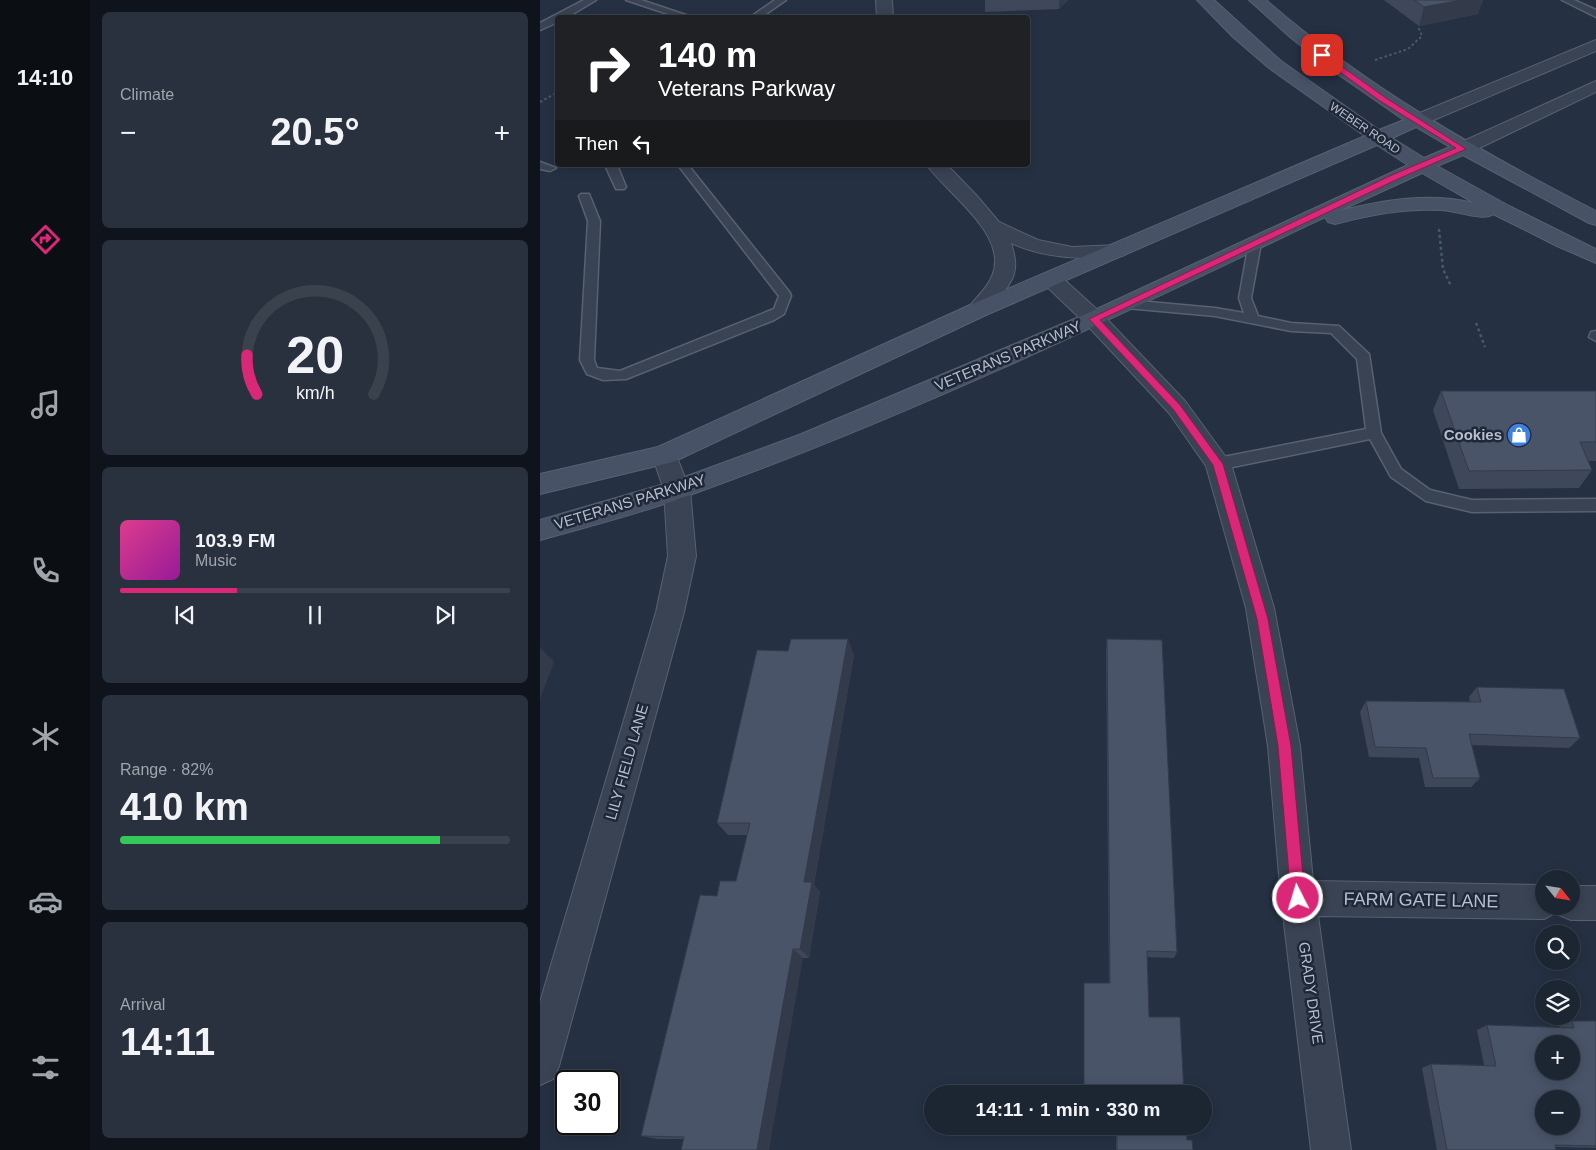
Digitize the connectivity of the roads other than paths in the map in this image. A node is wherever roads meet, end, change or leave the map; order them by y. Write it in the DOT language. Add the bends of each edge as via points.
graph roads {
  1 [pos="591,0"];
  2 [pos="631,0"];
  3 [pos="781,0"];
  4 [pos="884,0"];
  5 [pos="1205,0"];
  6 [pos="1258,0"];
  7 [pos="1567,0"];
  8 [pos="1596,14"];
  9 [pos="564,15"];
  10 [pos="681,15"];
  11 [pos="758,15"];
  12 [pos="885,15"];
  13 [pos="555,20"];
  14 [pos="540,27"];
  15 [pos="1596,45"];
  16 [pos="1596,86"];
  17 [pos="1416,121"];
  18 [pos="1377,138"];
  19 [pos="1462,149"];
  20 [pos="1421,166"];
  21 [pos="612,167"];
  22 [pos="683,167"];
  23 [pos="938,167"];
  24 [pos="620,187"];
  25 [pos="585,196"];
  26 [pos="1596,219"];
  27 [pos="1528,226"];
  28 [pos="993,227"];
  29 [pos="1278,233"];
  30 [pos="1255,243"];
  31 [pos="1118,251"];
  32 [pos="1596,257"];
  33 [pos="1051,279"];
  34 [pos="1127,304"];
  35 [pos="978,310"];
  36 [pos="1094,319"];
  37 [pos="1253,319"];
  38 [pos="1374,434"];
  39 [pos="664,455"];
  40 [pos="1218,464"];
  41 [pos="540,484"];
  42 [pos="677,490"];
  43 [pos="1596,505"];
  44 [pos="540,530"];
  45 [pos="1298,898"];
  46 [pos="1535,902"];
  47 [pos="1580,903"];
  48 [pos="1596,903"];
  49 [pos="540,1066"];
  50 [pos="1331,1150"];
  1 -- 9 [label="lane"];
  2 -- 10 [label="lane"];
  3 -- 11 [label="lane"];
  4 -- 12 [label="street"];
  5 -- 18 [label="main road, WEBER ROAD" via="1258,51 1307,90"];
  6 -- 17 [label="main road" via="1336,67"];
  7 -- 8 [label="lane"];
  13 -- 14 [label="lane"];
  15 -- 17 [label="street"];
  16 -- 19 [label="street"];
  17 -- 18 [label="main road"];
  17 -- 19 [label="main road"];
  18 -- 20 [label="main road, WEBER ROAD"];
  18 -- 31 [label="main road"];
  19 -- 20 [label="main road, VETERANS PARKWAY"];
  19 -- 26 [label="main road"];
  20 -- 27 [label="main road, WEBER ROAD"];
  20 -- 29 [label="main road, VETERANS PARKWAY"];
  21 -- 24 [label="lane"];
  22 -- 25 [label="lane" via="785,296 779,310 769,317 621,376 592,371 587,360 594,221"];
  23 -- 28 [label="street"];
  27 -- 29 [label="main road" via="1462,205 1426,202 1386,206"];
  27 -- 32 [label="main road, WEBER ROAD"];
  28 -- 31 [label="street" via="1032,245 1072,253"];
  28 -- 35 [label="street" via="1005,250 1004,271"];
  29 -- 30 [label="main road, VETERANS PARKWAY"];
  30 -- 34 [label="main road, VETERANS PARKWAY"];
  30 -- 37 [label="lane" via="1245,298"];
  31 -- 33 [label="main road"];
  33 -- 35 [label="main road"];
  33 -- 36 [label="street, GRADY DRIVE"];
  34 -- 36 [label="main road, VETERANS PARKWAY"];
  34 -- 37 [label="lane"];
  35 -- 39 [label="main road"];
  36 -- 40 [label="street, GRADY DRIVE" via="1177,407"];
  36 -- 42 [label="main road, VETERANS PARKWAY" via="808,441"];
  37 -- 38 [label="lane" via="1291,327 1334,329 1358,351 1364,357"];
  38 -- 40 [label="lane"];
  38 -- 43 [label="lane" via="1396,473 1426,495 1472,506"];
  39 -- 41 [label="main road"];
  39 -- 42 [label="street, LILY FIELD LANE"];
  40 -- 45 [label="street, GRADY DRIVE" via="1262,619 1284,746"];
  42 -- 44 [label="main road, VETERANS PARKWAY"];
  42 -- 49 [label="street, LILY FIELD LANE" via="682,556 670,612"];
  45 -- 46 [label="street, FARM GATE LANE"];
  45 -- 50 [label="street, GRADY DRIVE"];
  47 -- 48 [label="street"];
}
